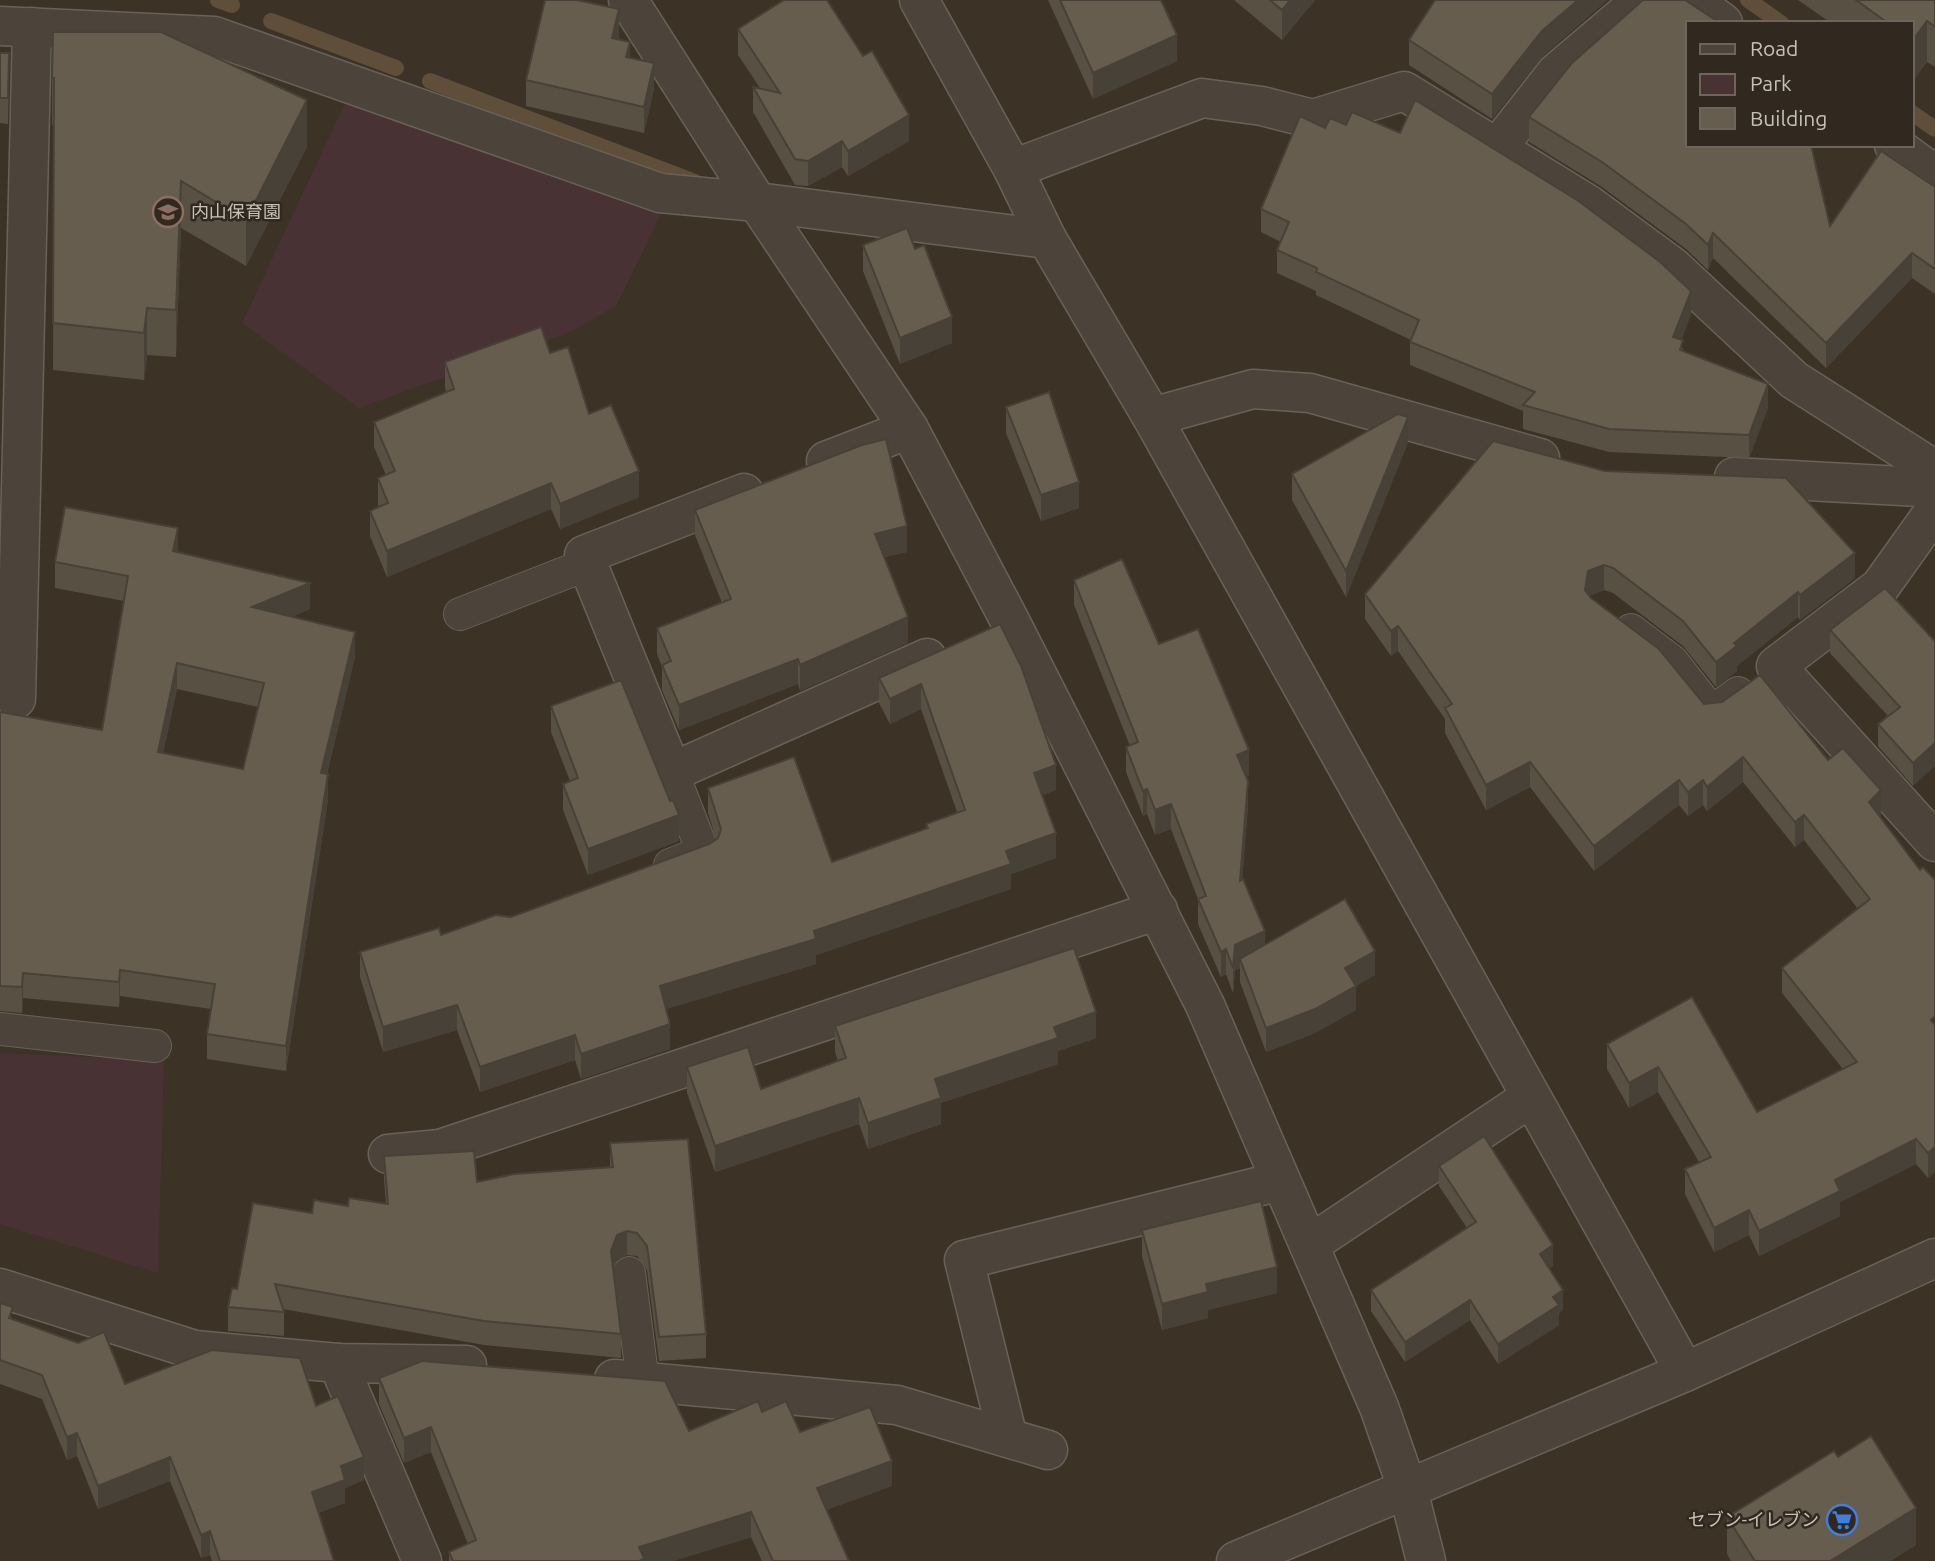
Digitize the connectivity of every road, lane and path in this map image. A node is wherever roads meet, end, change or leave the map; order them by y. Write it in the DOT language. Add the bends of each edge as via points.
graph roads {
  1 [pos="628,0"];
  2 [pos="919,0"];
  3 [pos="1642,0"];
  4 [pos="1692,0"];
  5 [pos="1720,21"];
  6 [pos="16,27"];
  7 [pos="1897,147"];
  8 [pos="1497,148"];
  9 [pos="1013,169"];
  10 [pos="1935,175"];
  11 [pos="757,202"];
  12 [pos="1047,239"];
  13 [pos="1152,417"];
  14 [pos="909,429"];
  15 [pos="1573,467"];
  16 [pos="1935,470"];
  17 [pos="1699,477"];
  18 [pos="1935,484"];
  19 [pos="1935,510"];
  20 [pos="588,564"];
  21 [pos="460,614"];
  22 [pos="1612,615"];
  23 [pos="1010,621"];
  24 [pos="1776,666"];
  25 [pos="16,699"];
  26 [pos="672,772"];
  27 [pos="1935,842"];
  28 [pos="641,875"];
  29 [pos="1158,910"];
  30 [pos="0,1029"];
  31 [pos="155,1046"];
  32 [pos="1531,1097"];
  33 [pos="388,1154"];
  34 [pos="1281,1181"];
  35 [pos="1309,1245"];
  36 [pos="1935,1258"];
  37 [pos="629,1273"];
  38 [pos="0,1288"];
  39 [pos="338,1363"];
  40 [pos="503,1369"];
  41 [pos="1685,1372"];
  42 [pos="573,1375"];
  43 [pos="642,1382"];
  44 [pos="1008,1438"];
  45 [pos="1048,1450"];
  46 [pos="1408,1490"];
  47 [pos="422,1561"];
  48 [pos="1236,1561"];
  49 [pos="1426,1561"];
  1 -- 11 [label="street"];
  2 -- 9 [label="street"];
  3 -- 8 [label="street" via="1556,72"];
  4 -- 5 [label="street"];
  6 -- 11 [label="street" via="214,36 660,193"];
  6 -- 25 [label="street"];
  7 -- 10 [label="street"];
  8 -- 9 [label="street" via="1404,91 1313,118 1202,98"];
  8 -- 16 [label="street" via="1589,205 1673,267 1794,380"];
  9 -- 12 [label="street"];
  11 -- 12 [label="street"];
  11 -- 14 [label="street"];
  12 -- 13 [label="street"];
  13 -- 15 [label="street" via="1253,389 1310,393"];
  13 -- 32 [label="street"];
  14 -- 20 [label="street" via="584,555"];
  14 -- 23 [label="street"];
  17 -- 18 [label="street"];
  19 -- 24 [label="street" via="1880,587"];
  20 -- 21 [label="lane"];
  20 -- 26 [label="street"];
  22 -- 24 [label="lane" via="1672,662 1712,712"];
  23 -- 26 [label="street"];
  23 -- 29 [label="street"];
  24 -- 27 [label="street"];
  26 -- 28 [label="lane" via="703,852"];
  29 -- 33 [label="street" via="440,1149"];
  29 -- 34 [label="street" via="1205,1004"];
  30 -- 31 [label="lane"];
  32 -- 35 [label="street"];
  32 -- 41 [label="street"];
  34 -- 35 [label="street"];
  34 -- 44 [label="street" via="964,1260"];
  35 -- 46 [label="street"];
  36 -- 41 [label="street"];
  37 -- 43 [label="lane"];
  38 -- 39 [label="street" via="195,1350"];
  39 -- 40 [label="street"];
  39 -- 47 [label="street"];
  41 -- 46 [label="street"];
  42 -- 43 [label="street"];
  43 -- 44 [label="street" via="897,1405"];
  44 -- 45 [label="street"];
  46 -- 48 [label="street"];
  46 -- 49 [label="street"];
}
